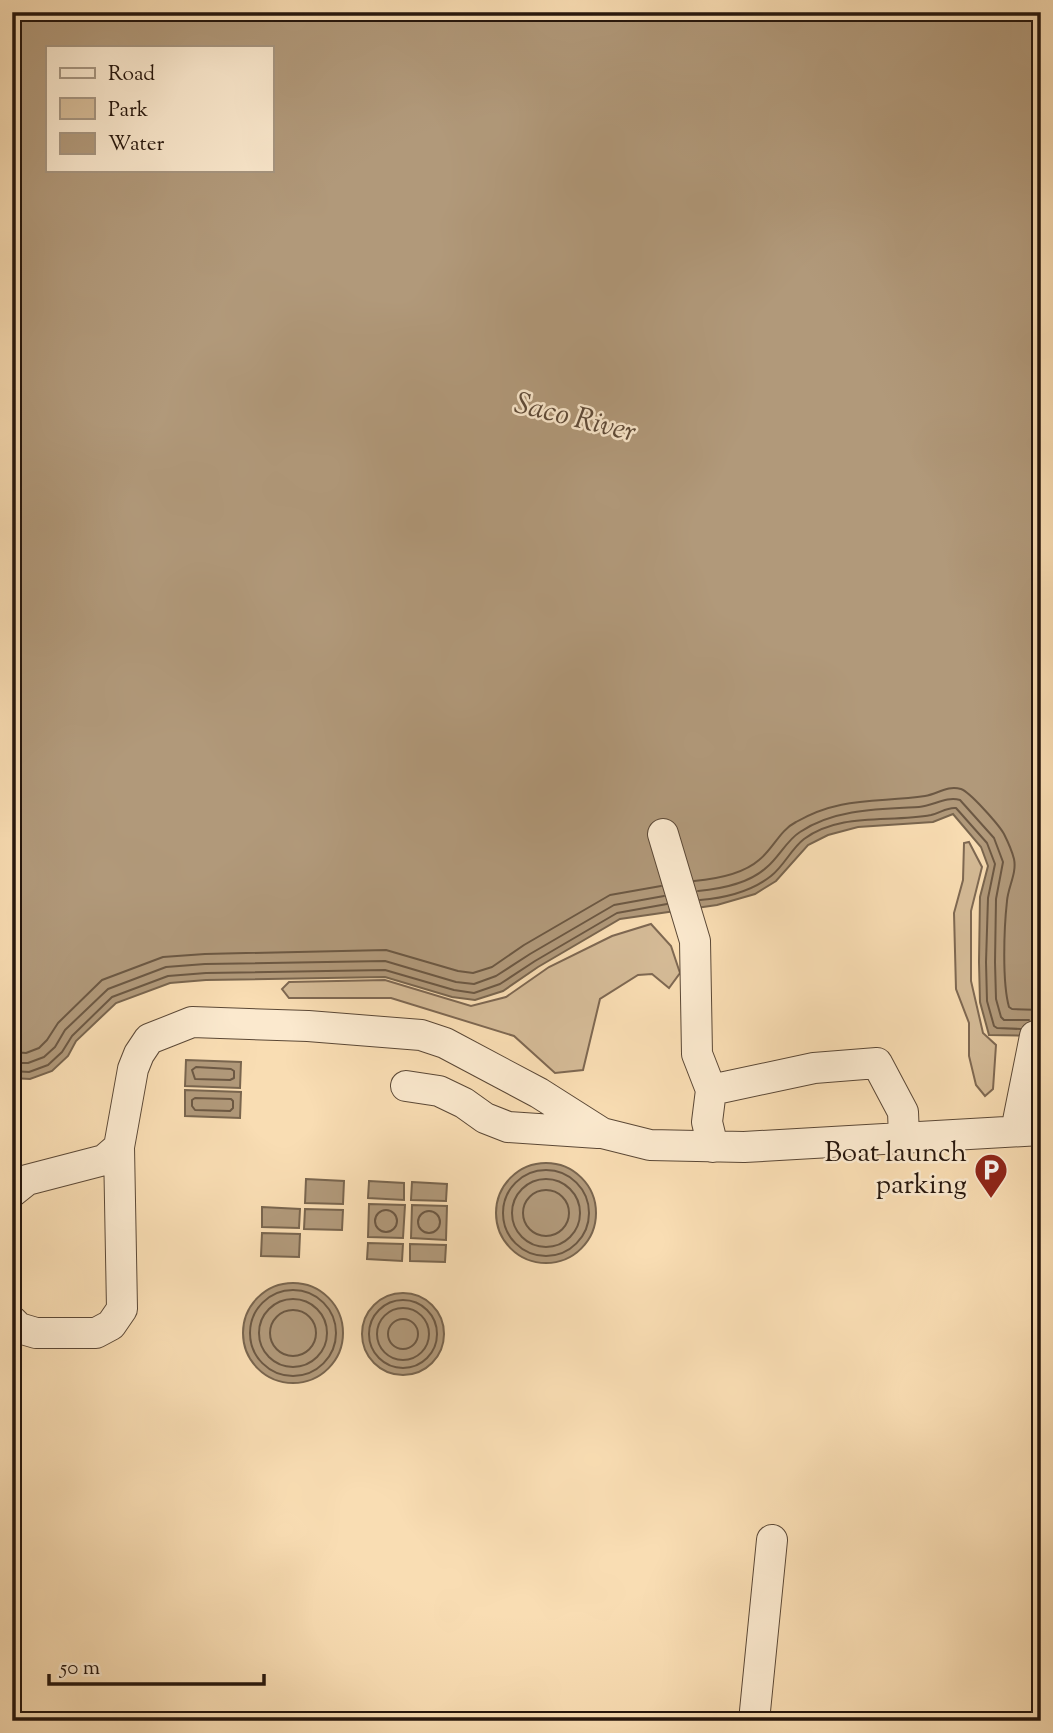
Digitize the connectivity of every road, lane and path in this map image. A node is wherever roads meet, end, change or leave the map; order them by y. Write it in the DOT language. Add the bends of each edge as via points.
graph roads {
  1 [pos="663,834"];
  2 [pos="1035,1036"];
  3 [pos="406,1086"];
  4 [pos="711,1090"];
  5 [pos="1028,1130"];
  6 [pos="602,1133"];
  7 [pos="904,1137"];
  8 [pos="119,1147"];
  9 [pos="713,1147"];
  10 [pos="12,1192"];
  11 [pos="12,1321"];
  12 [pos="772,1540"];
  13 [pos="754,1721"];
  1 -- 4 [label="street" via="695,941 697,1054"];
  2 -- 5 [label="street"];
  3 -- 6 [label="street" via="439,1091 508,1127"];
  4 -- 7 [label="street" via="814,1068 877,1063 903,1112"];
  4 -- 9 [label="street" via="707,1122"];
  5 -- 7 [label="street"];
  6 -- 8 [label="street" via="539,1093 421,1035 213,1022 192,1023 149,1039 133,1069"];
  6 -- 9 [label="street" via="650,1144"];
  7 -- 9 [label="street"];
  8 -- 10 [label="street" via="104,1160 27,1180"];
  8 -- 11 [label="street" via="122,1310 111,1325 96,1333 36,1333"];
  12 -- 13 [label="street"];
}
